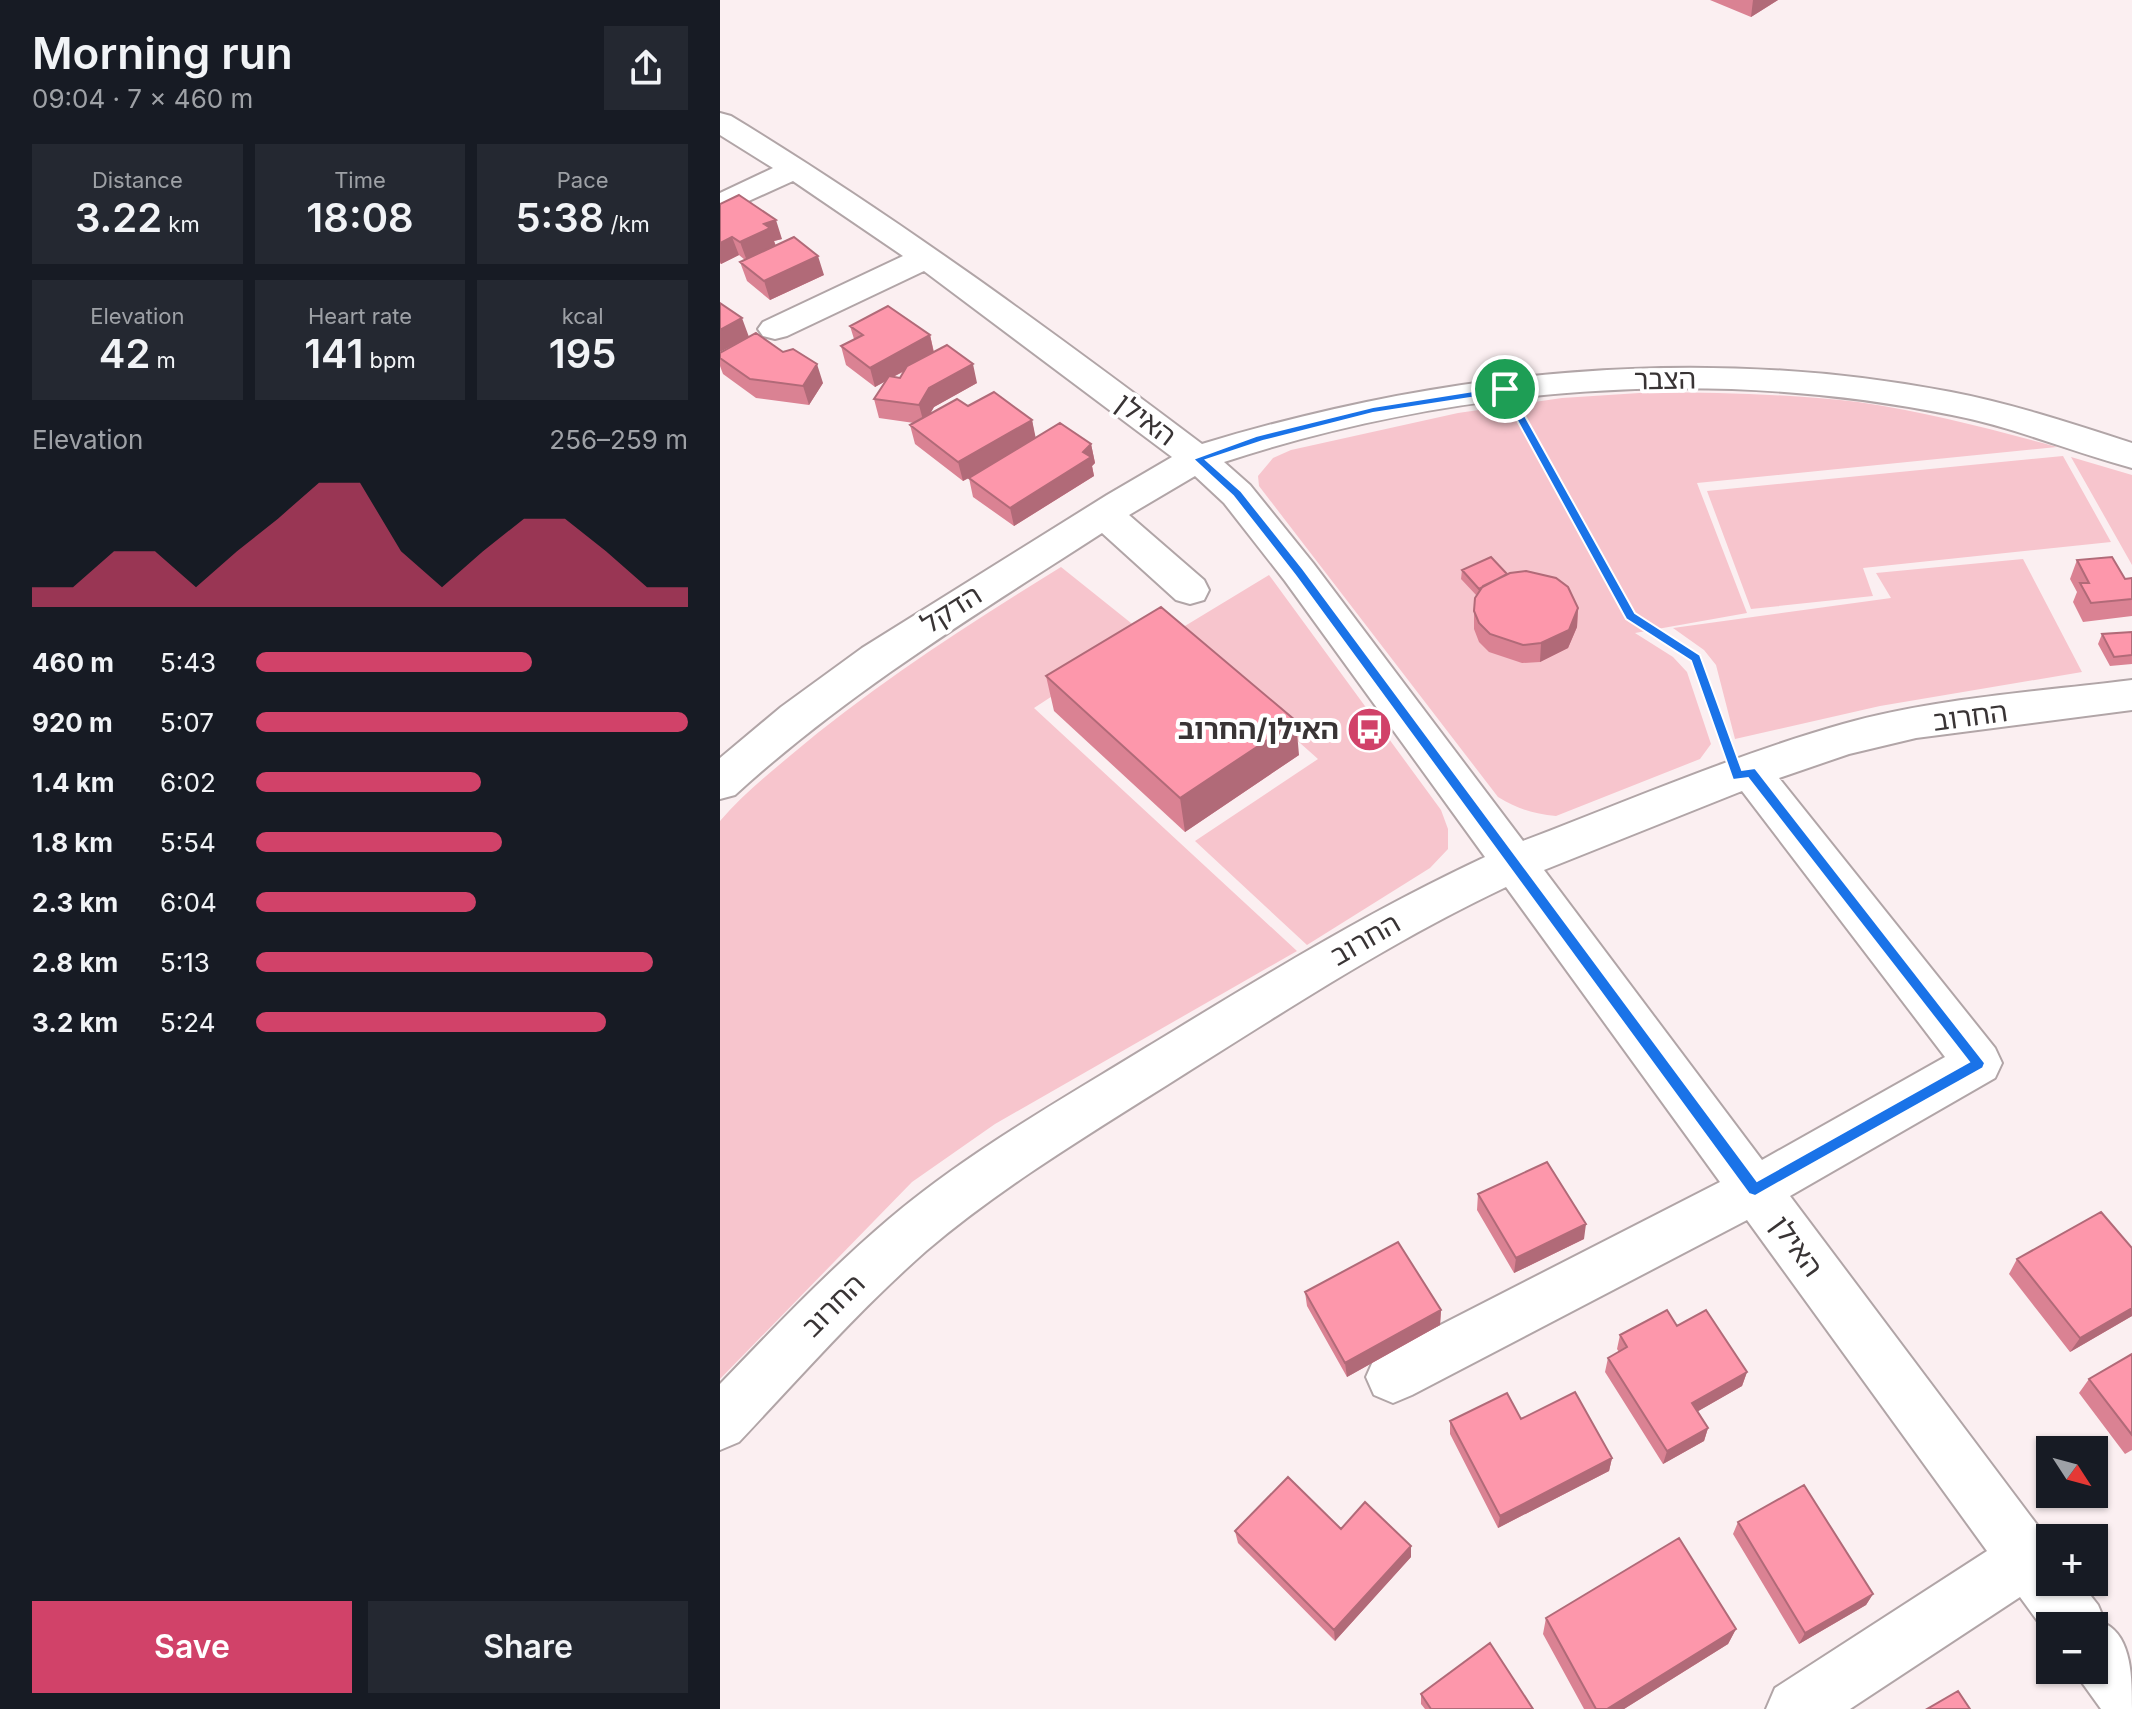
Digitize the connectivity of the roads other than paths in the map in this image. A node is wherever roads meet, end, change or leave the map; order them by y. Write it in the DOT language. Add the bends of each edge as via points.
graph roads {
  1 [pos="720,122"];
  2 [pos="796,168"];
  3 [pos="720,205"];
  4 [pos="927,257"];
  5 [pos="775,329"];
  6 [pos="2132,456"];
  7 [pos="1198,459"];
  8 [pos="1105,515"];
  9 [pos="1190,590"];
  10 [pos="2132,695"];
  11 [pos="1744,774"];
  12 [pos="720,783"];
  13 [pos="1514,863"];
  14 [pos="1755,1190"];
  15 [pos="1393,1377"];
  16 [pos="720,1423"];
  17 [pos="2027,1559"];
  18 [pos="2067,1612"];
  19 [pos="2108,1668"];
  20 [pos="2132,1701"];
  21 [pos="1796,1709"];
  1 -- 2 [label="street, האילן"];
  2 -- 3 [label="street"];
  2 -- 4 [label="street, האילן"];
  4 -- 5 [label="street"];
  4 -- 7 [label="street, האילן"];
  6 -- 7 [label="street, הצבר" via="2036,422 1974,407 1839,384 1682,378 1547,383 1373,410"];
  7 -- 8 [label="street, הדקל"];
  7 -- 13 [label="street, האילן" via="1237,494 1277,543"];
  8 -- 9 [label="street"];
  8 -- 12 [label="street, הדקל" via="858,670"];
  10 -- 11 [label="street, החרוב" via="1916,723 1845,739"];
  11 -- 13 [label="street, החרוב"];
  11 -- 14 [label="street" via="1978,1063"];
  13 -- 14 [label="street, האילן"];
  13 -- 16 [label="street, החרוב" via="1367,936 973,1184 842,1294"];
  14 -- 15 [label="street"];
  14 -- 17 [label="street, האילן"];
  17 -- 18 [label="street, האילן"];
  17 -- 21 [label="street"];
  19 -- 20 [label="street"];
}
